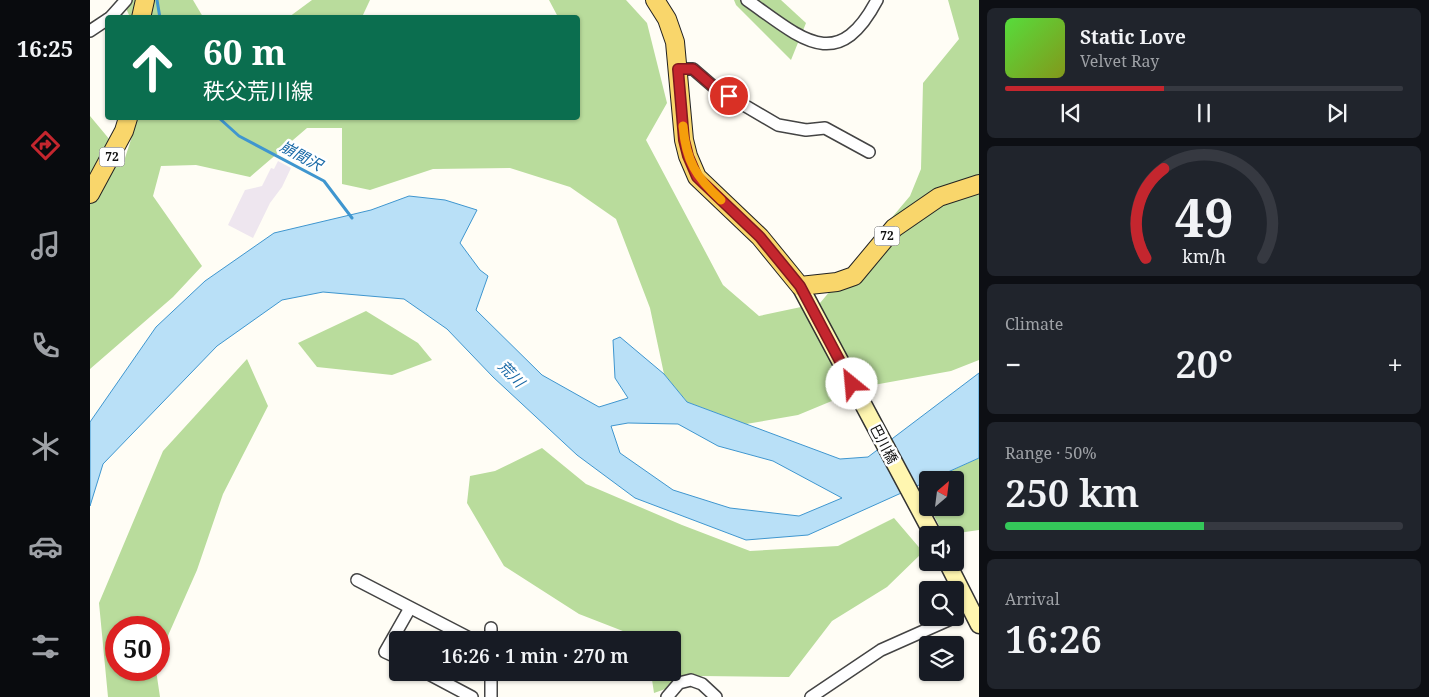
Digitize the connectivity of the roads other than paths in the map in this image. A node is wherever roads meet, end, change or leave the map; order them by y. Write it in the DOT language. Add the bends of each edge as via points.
graph roads {
  1 [pos="126,0"];
  2 [pos="144,0"];
  3 [pos="655,0"];
  4 [pos="748,0"];
  5 [pos="878,0"];
  6 [pos="112,15"];
  7 [pos="142,15"];
  8 [pos="105,21"];
  9 [pos="90,31"];
  10 [pos="678,69"];
  11 [pos="127,120"];
  12 [pos="868,152"];
  13 [pos="979,184"];
  14 [pos="90,194"];
  15 [pos="804,293"];
  16 [pos="928,526"];
  17 [pos="357,580"];
  18 [pos="410,608"];
  19 [pos="964,618"];
  20 [pos="979,625"];
  21 [pos="934,626"];
  22 [pos="397,631"];
  23 [pos="455,631"];
  24 [pos="389,645"];
  25 [pos="389,654"];
  26 [pos="442,681"];
  27 [pos="491,681"];
  28 [pos="472,697"];
  29 [pos="491,697"];
  30 [pos="667,697"];
  31 [pos="716,697"];
  32 [pos="811,697"];
  1 -- 6 [label="street"];
  2 -- 7 [label="main road"];
  3 -- 10 [label="main road" via="676,42"];
  4 -- 5 [label="street" via="808,40 821,45 852,36"];
  8 -- 9 [label="street"];
  10 -- 12 [label="street" via="693,69 715,88 778,125 806,130 825,128"];
  10 -- 15 [label="main road" via="684,140 697,177 760,237"];
  11 -- 14 [label="main road, 72"];
  13 -- 15 [label="main road, 72" via="939,196 894,228 854,276"];
  15 -- 16 [label="main road, 巴川橋"];
  17 -- 18 [label="street"];
  18 -- 22 [label="street"];
  18 -- 23 [label="street"];
  19 -- 20 [label="main road"];
  21 -- 32 [label="street" via="881,650"];
  24 -- 25 [label="street" via="385,652"];
  26 -- 28 [label="street"];
  27 -- 29 [label="street"];
  30 -- 31 [label="street" via="679,683 691,680 702,684"];
}
